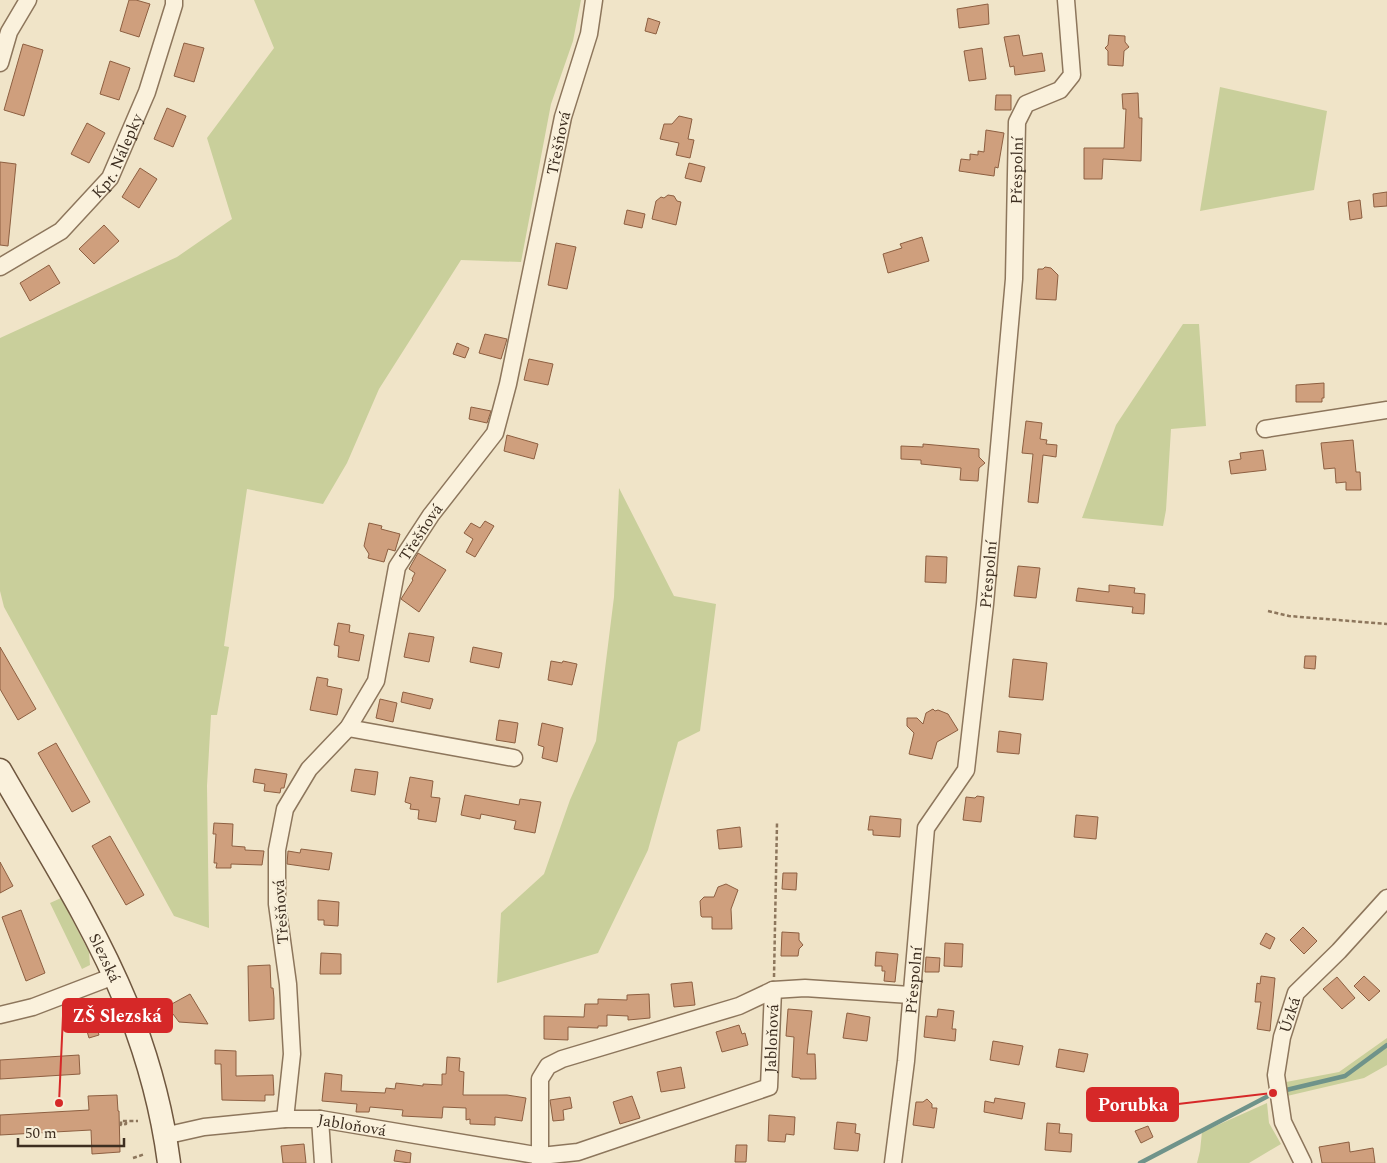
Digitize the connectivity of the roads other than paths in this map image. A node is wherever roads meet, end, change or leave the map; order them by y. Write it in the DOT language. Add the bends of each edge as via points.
graph roads {
  1 [pos="28,0"];
  2 [pos="174,0"];
  3 [pos="594,0"];
  4 [pos="1066,0"];
  5 [pos="0,63"];
  6 [pos="0,267"];
  7 [pos="1387,410"];
  8 [pos="1265,429"];
  9 [pos="348,728"];
  10 [pos="514,758"];
  11 [pos="0,770"];
  12 [pos="1387,898"];
  13 [pos="114,976"];
  14 [pos="773,990"];
  15 [pos="910,995"];
  16 [pos="0,1015"];
  17 [pos="285,1119"];
  18 [pos="320,1119"];
  19 [pos="164,1136"];
  20 [pos="540,1159"];
  21 [pos="168,1163"];
  22 [pos="323,1163"];
  23 [pos="893,1163"];
  24 [pos="1303,1163"];
  1 -- 5 [label="street" via="9,32"];
  2 -- 6 [label="street, Kpt. Nálepky" via="146,92 110,178 61,231"];
  3 -- 9 [label="street, Třešňová" via="589,34 563,118 508,384 494,433 397,567 376,681"];
  4 -- 15 [label="street, Přespolní" via="1072,75 1060,90 1026,104 1016,122 1014,279 987,585 966,770 926,828"];
  7 -- 8 [label="street"];
  9 -- 10 [label="street"];
  9 -- 17 [label="street, Třešňová" via="309,769 285,809 278,850 277,904 288,984 292,1054"];
  11 -- 13 [label="street, Slezská" via="60,873"];
  12 -- 24 [label="street, Úzká" via="1296,994 1282,1037 1276,1075 1283,1122"];
  13 -- 16 [label="street" via="32,1007"];
  13 -- 19 [label="street, Slezská" via="141,1045"];
  14 -- 15 [label="street, Jabloňová" via="805,988"];
  14 -- 20 [label="street, Jabloňová" via="739,1006 548,1066 540,1079"];
  14 -- 20 [label="street, Jabloňová" via="769,1087 578,1152"];
  15 -- 23 [label="street, Přespolní" via="906,1061"];
  17 -- 18 [label="street, Jabloňová"];
  17 -- 19 [label="street, Jabloňová" via="204,1127"];
  18 -- 20 [label="street, Jabloňová"];
  18 -- 22 [label="street"];
  19 -- 21 [label="street, Slezská"];
}
